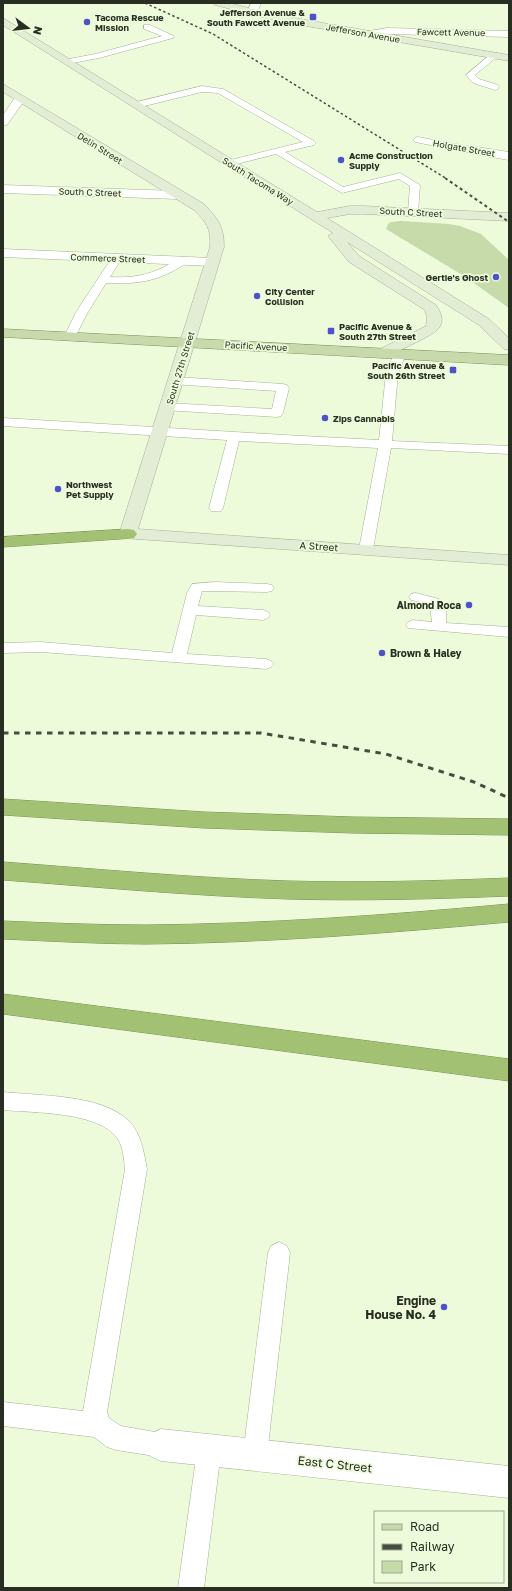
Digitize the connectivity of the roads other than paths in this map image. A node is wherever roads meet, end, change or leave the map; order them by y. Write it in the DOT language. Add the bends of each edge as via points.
graph roads {
  1 [pos="218,3"];
  2 [pos="256,3"];
  3 [pos="252,13"];
  4 [pos="3,21"];
  5 [pos="146,27"];
  6 [pos="369,34"];
  7 [pos="509,34"];
  8 [pos="495,55"];
  9 [pos="509,58"];
  10 [pos="67,62"];
  11 [pos="3,87"];
  12 [pos="495,87"];
  13 [pos="20,98"];
  14 [pos="136,104"];
  15 [pos="3,123"];
  16 [pos="418,140"];
  17 [pos="277,151"];
  18 [pos="477,151"];
  19 [pos="509,156"];
  20 [pos="229,163"];
  21 [pos="3,189"];
  22 [pos="177,195"];
  23 [pos="199,207"];
  24 [pos="413,212"];
  25 [pos="509,217"];
  26 [pos="318,218"];
  27 [pos="3,253"];
  28 [pos="117,258"];
  29 [pos="182,261"];
  30 [pos="212,262"];
  31 [pos="103,280"];
  32 [pos="3,333"];
  33 [pos="70,336"];
  34 [pos="188,343"];
  35 [pos="509,346"];
  36 [pos="383,353"];
  37 [pos="400,354"];
  38 [pos="509,360"];
  39 [pos="176,381"];
  40 [pos="168,407"];
  41 [pos="3,422"];
  42 [pos="161,431"];
  43 [pos="234,437"];
  44 [pos="385,445"];
  45 [pos="509,450"];
  46 [pos="216,508"];
  47 [pos="128,534"];
  48 [pos="3,542"];
  49 [pos="366,549"];
  50 [pos="509,560"];
  51 [pos="268,588"];
  52 [pos="416,597"];
  53 [pos="190,610"];
  54 [pos="263,615"];
  55 [pos="414,625"];
  56 [pos="439,627"];
  57 [pos="509,632"];
  58 [pos="3,648"];
  59 [pos="178,658"];
  60 [pos="266,664"];
  61 [pos="3,806"];
  62 [pos="509,827"];
  63 [pos="3,871"];
  64 [pos="509,887"];
  65 [pos="509,912"];
  66 [pos="3,930"];
  67 [pos="3,1004"];
  68 [pos="509,1070"];
  69 [pos="3,1102"];
  70 [pos="279,1253"];
  71 [pos="3,1414"];
  72 [pos="98,1425"];
  73 [pos="161,1446"];
  74 [pos="209,1451"];
  75 [pos="255,1455"];
  76 [pos="509,1482"];
  77 [pos="191,1588"];
  1 -- 3 [label="main road, Jefferson Avenue"];
  2 -- 3 [label="street"];
  3 -- 6 [label="main road, Jefferson Avenue"];
  4 -- 10 [label="main road, South Tacoma Way"];
  5 -- 10 [label="lane" via="170,36"];
  6 -- 7 [label="street, Fawcett Avenue" via="402,31"];
  6 -- 8 [label="main road, Jefferson Avenue"];
  8 -- 9 [label="main road, Jefferson Avenue"];
  8 -- 12 [label="lane" via="470,75 476,81"];
  10 -- 14 [label="main road, South Tacoma Way"];
  11 -- 13 [label="main road, Delin Street"];
  13 -- 15 [label="street"];
  13 -- 22 [label="main road, Delin Street"];
  14 -- 17 [label="lane" via="202,90 220,91 311,143"];
  14 -- 20 [label="main road, South Tacoma Way"];
  16 -- 18 [label="lane, Holgate Street"];
  17 -- 20 [label="lane"];
  17 -- 24 [label="lane" via="342,190 400,176 415,185"];
  18 -- 19 [label="street, Holgate Street"];
  20 -- 26 [label="main road, South Tacoma Way"];
  21 -- 22 [label="street, South C Street"];
  22 -- 23 [label="main road, Delin Street"];
  23 -- 30 [label="main road, South 27th Street" via="215,224 218,235"];
  24 -- 25 [label="main road, South C Street"];
  24 -- 26 [label="main road, South C Street" via="350,210"];
  26 -- 35 [label="main road, South Tacoma Way" via="484,322"];
  26 -- 36 [label="main road" via="354,259 431,308 436,318 431,329"];
  27 -- 28 [label="street, Commerce Street"];
  28 -- 29 [label="street, Commerce Street"];
  28 -- 31 [label="lane"];
  29 -- 30 [label="street, Commerce Street"];
  29 -- 31 [label="lane" via="159,275 144,280"];
  30 -- 34 [label="main road, South 27th Street"];
  31 -- 33 [label="lane"];
  32 -- 33 [label="main road, Pacific Avenue"];
  33 -- 34 [label="main road, Pacific Avenue"];
  34 -- 36 [label="main road, Pacific Avenue"];
  34 -- 39 [label="main road, South 27th Street"];
  36 -- 37 [label="main road, Pacific Avenue"];
  37 -- 38 [label="main road, Pacific Avenue"];
  37 -- 44 [label="lane" via="392,373"];
  39 -- 40 [label="main road, South 27th Street"];
  39 -- 40 [label="lane" via="283,388 277,413"];
  40 -- 42 [label="main road, South 27th Street"];
  41 -- 42 [label="lane"];
  42 -- 43 [label="lane"];
  42 -- 47 [label="main road, South 27th Street"];
  43 -- 44 [label="lane"];
  43 -- 46 [label="lane"];
  44 -- 45 [label="lane"];
  44 -- 49 [label="lane"];
  47 -- 48 [label="highway"];
  47 -- 49 [label="main road, A Street"];
  49 -- 50 [label="main road, A Street"];
  51 -- 53 [label="lane" via="197,588"];
  52 -- 56 [label="lane" via="435,602 439,607"];
  53 -- 54 [label="lane"];
  53 -- 59 [label="lane"];
  55 -- 56 [label="lane"];
  56 -- 57 [label="lane"];
  58 -- 59 [label="lane" via="41,648"];
  59 -- 60 [label="lane"];
  61 -- 62 [label="highway" via="228,821"];
  63 -- 64 [label="highway" via="288,890"];
  65 -- 66 [label="highway" via="416,921 226,932 132,934"];
  67 -- 68 [label="highway"];
  69 -- 72 [label="lane" via="82,1109 106,1116 122,1128 132,1146 136,1168 95,1412"];
  70 -- 75 [label="lane"];
  71 -- 72 [label="lane"];
  72 -- 73 [label="lane" via="116,1438"];
  73 -- 74 [label="street, East C Street"];
  74 -- 75 [label="street, East C Street"];
  74 -- 77 [label="lane"];
  75 -- 76 [label="street, East C Street"];
}
